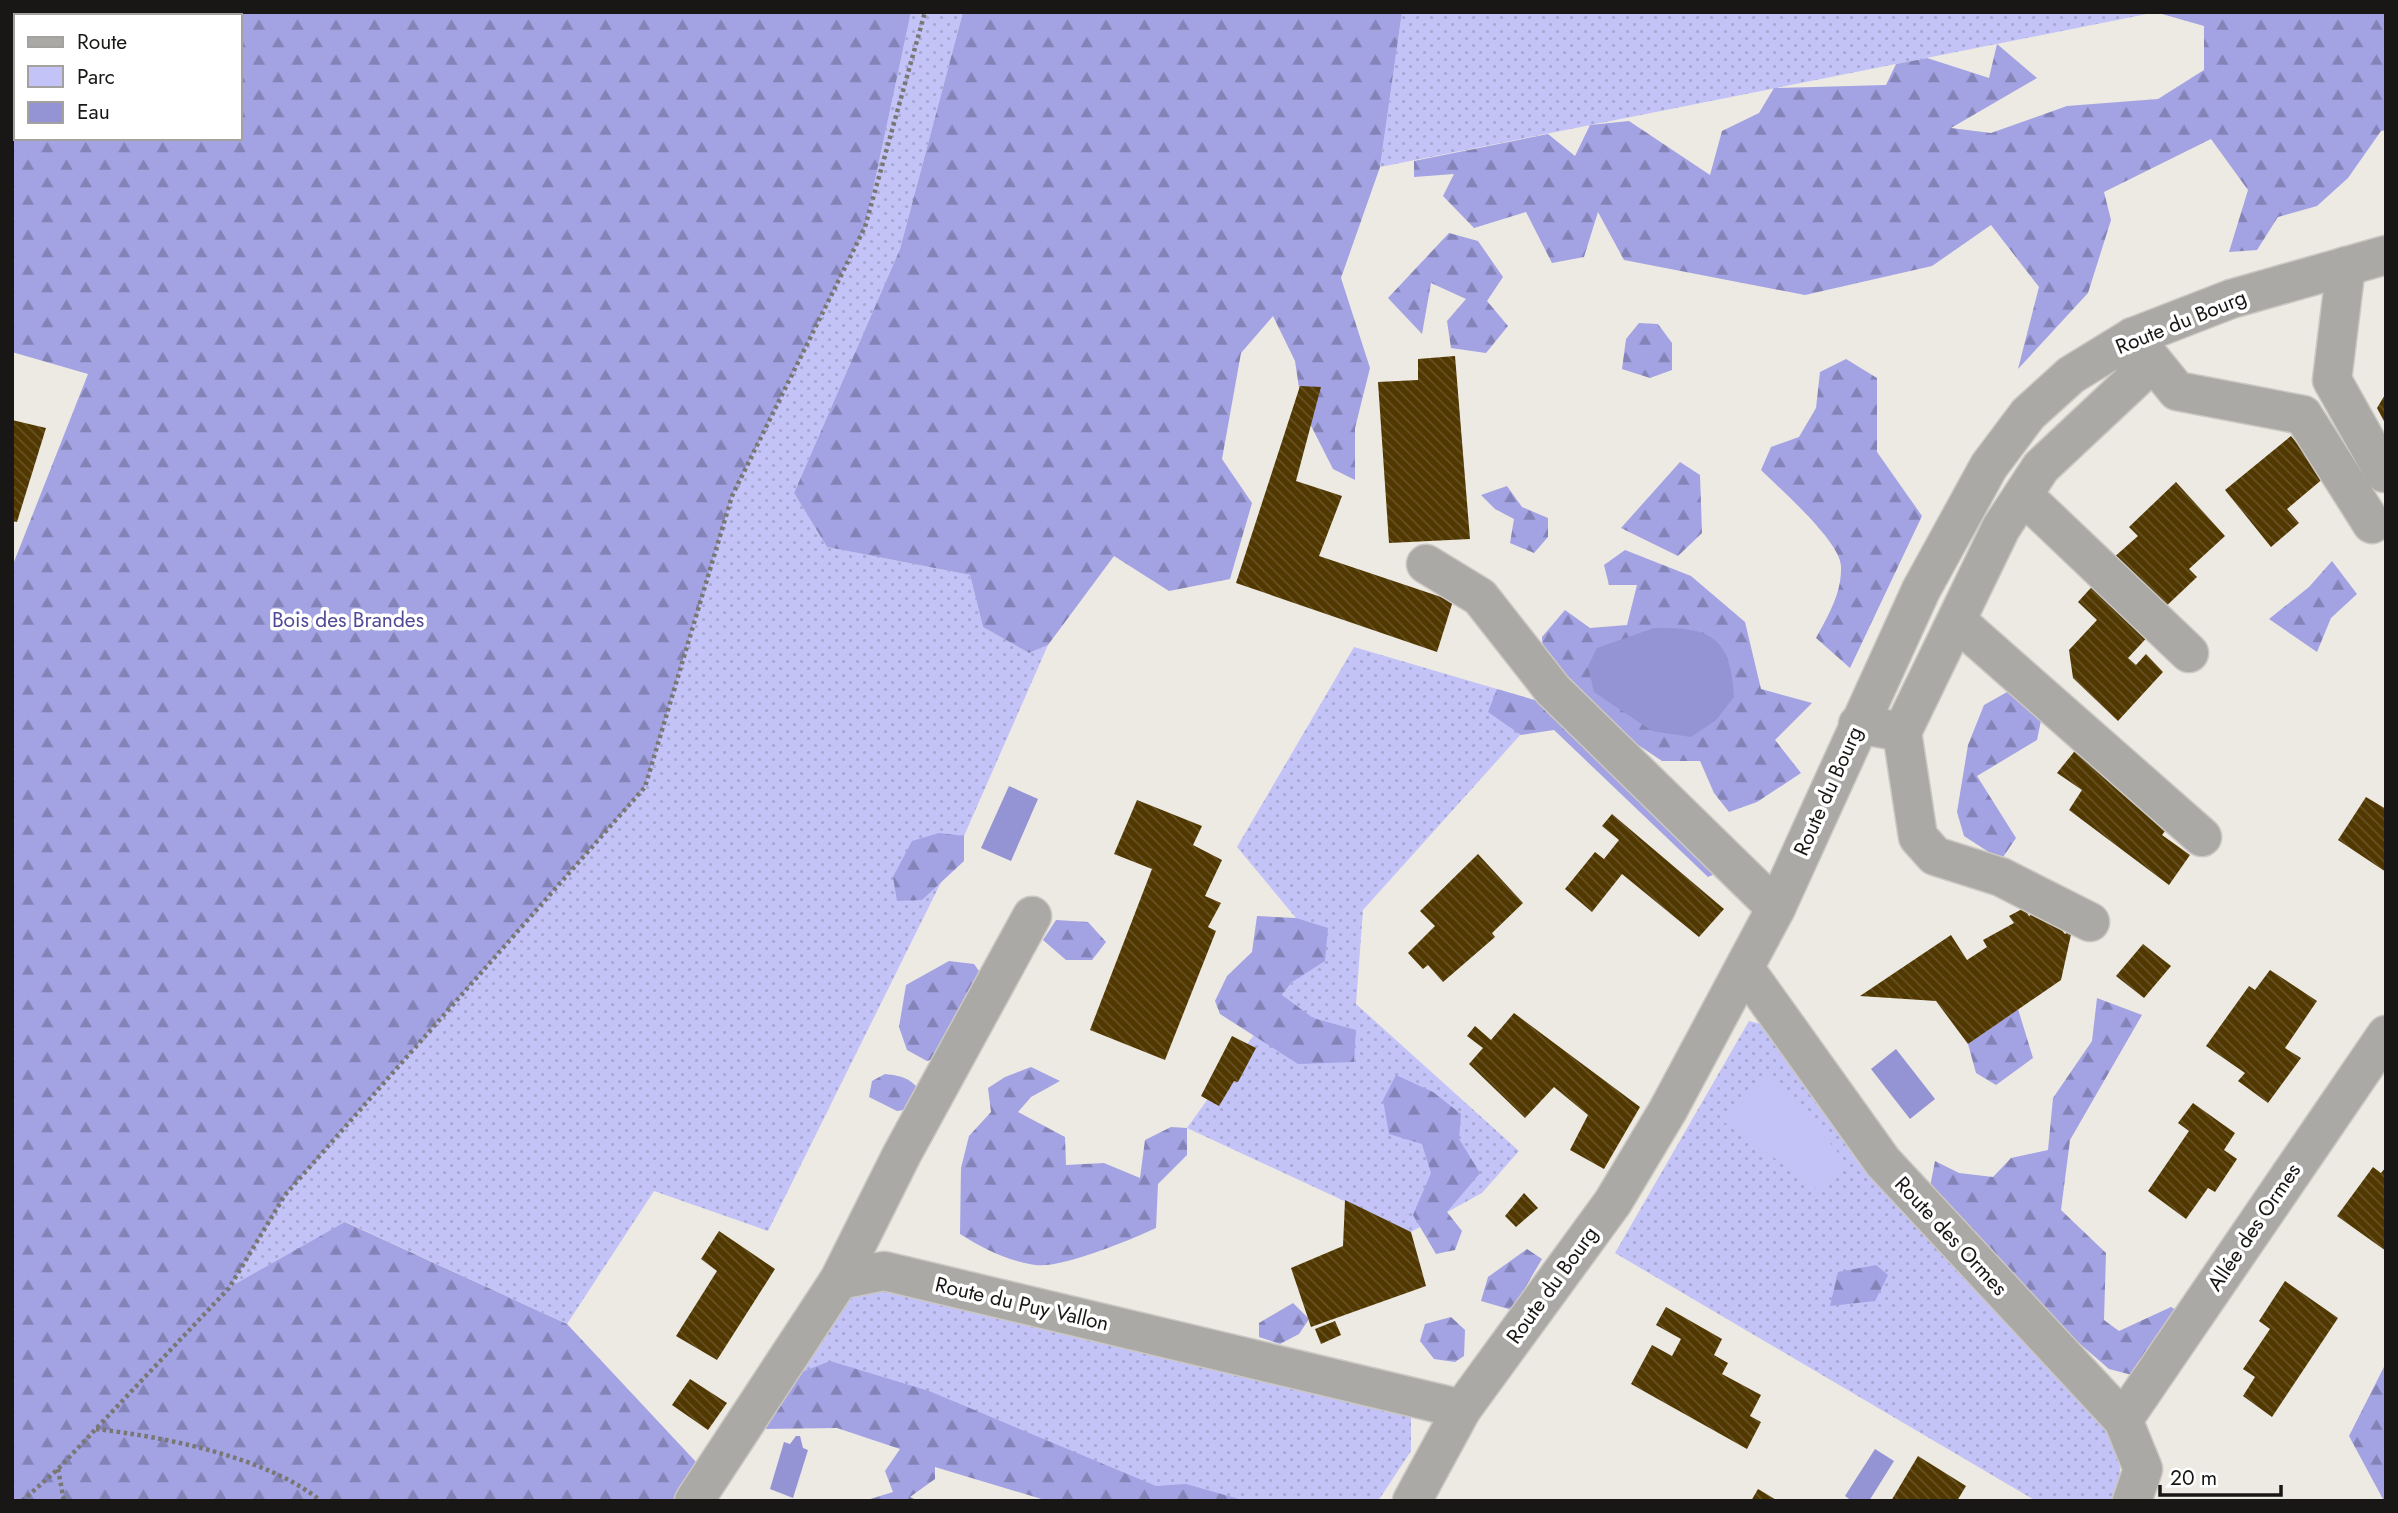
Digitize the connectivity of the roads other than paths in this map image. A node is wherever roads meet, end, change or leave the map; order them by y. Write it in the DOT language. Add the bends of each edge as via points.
graph roads {
  1 [pos="2386,255"];
  2 [pos="2346,266"];
  3 [pos="2133,337"];
  4 [pos="2384,473"];
  5 [pos="2023,495"];
  6 [pos="2372,524"];
  7 [pos="1426,564"];
  8 [pos="1958,622"];
  9 [pos="2189,653"];
  10 [pos="1858,724"];
  11 [pos="1902,732"];
  12 [pos="2202,836"];
  13 [pos="1776,908"];
  14 [pos="1032,916"];
  15 [pos="2090,922"];
  16 [pos="1745,969"];
  17 [pos="2386,1035"];
  18 [pos="839,1280"];
  19 [pos="1462,1409"];
  20 [pos="2123,1420"];
  21 [pos="694,1501"];
  22 [pos="1412,1501"];
  23 [pos="2132,1501"];
  1 -- 2 [label="street, Route du Bourg"];
  2 -- 3 [label="street, Route du Bourg" via="2231,299"];
  2 -- 4 [label="street" via="2332,380"];
  3 -- 5 [label="street" via="2136,379 2041,467"];
  3 -- 6 [label="street" via="2177,391 2303,415"];
  3 -- 10 [label="street, Route du Bourg" via="2071,375 2028,414 1989,466 1920,590"];
  5 -- 8 [label="street" via="2001,528"];
  5 -- 9 [label="street"];
  7 -- 13 [label="street" via="1480,597 1553,690"];
  8 -- 11 [label="street"];
  8 -- 12 [label="street"];
  10 -- 11 [label="street"];
  10 -- 13 [label="street, Route du Bourg"];
  11 -- 15 [label="street" via="1919,837 1935,856 2001,877"];
  13 -- 16 [label="street, Route du Bourg"];
  14 -- 18 [label="street"];
  16 -- 19 [label="street, Route du Bourg" via="1613,1202"];
  16 -- 20 [label="street, Route des Ormes" via="1883,1163"];
  17 -- 20 [label="street, Allée des Ormes"];
  18 -- 19 [label="street, Route du Puy Vallon" via="884,1271"];
  18 -- 21 [label="street"];
  19 -- 22 [label="street, Route du Bourg"];
  20 -- 23 [label="street, Route des Ormes" via="2143,1469"];
}
